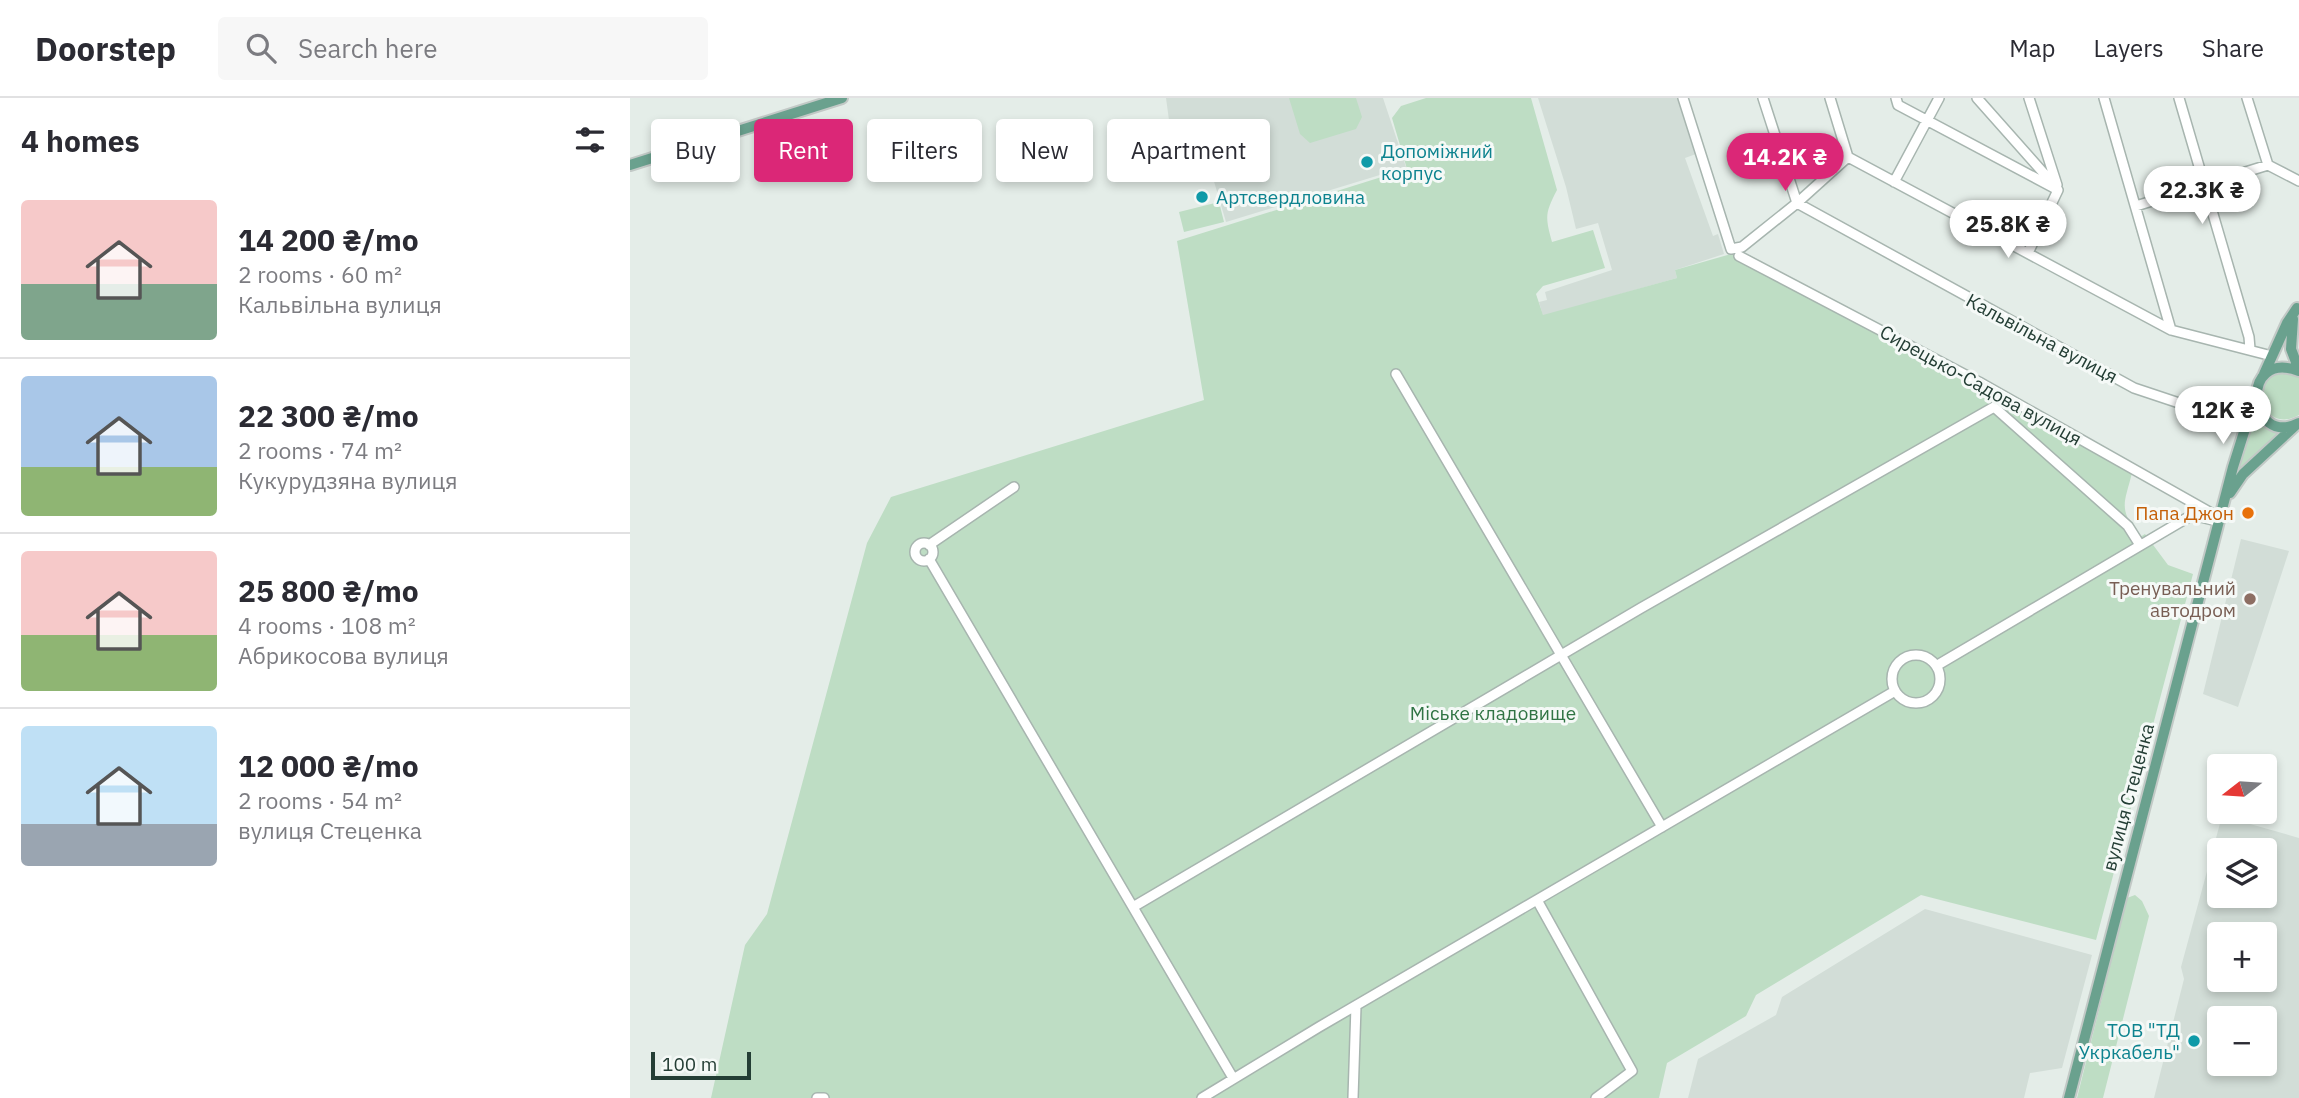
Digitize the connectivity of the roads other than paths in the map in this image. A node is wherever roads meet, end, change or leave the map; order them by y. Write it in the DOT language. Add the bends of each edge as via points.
graph roads {
  1 [pos="842,98"];
  2 [pos="1683,98"];
  3 [pos="1763,98"];
  4 [pos="1830,98"];
  5 [pos="1896,98"];
  6 [pos="1939,98"];
  7 [pos="1977,98"];
  8 [pos="2029,98"];
  9 [pos="2104,98"];
  10 [pos="2179,98"];
  11 [pos="2247,98"];
  12 [pos="1925,122"];
  13 [pos="1848,157"];
  14 [pos="630,165"];
  15 [pos="2268,166"];
  16 [pos="1894,181"];
  17 [pos="2299,181"];
  18 [pos="2206,184"];
  19 [pos="2058,190"];
  20 [pos="1797,203"];
  21 [pos="2136,206"];
  22 [pos="2028,253"];
  23 [pos="1739,256"];
  24 [pos="2298,305"];
  25 [pos="2171,330"];
  26 [pos="2250,349"];
  27 [pos="2272,356"];
  28 [pos="2299,371"];
  29 [pos="1396,373"];
  30 [pos="2263,376"];
  31 [pos="2255,397"];
  32 [pos="2297,424"];
  33 [pos="2245,425"];
  34 [pos="1014,487"];
  35 [pos="2223,505"];
  36 [pos="2220,520"];
  37 [pos="929,545"];
  38 [pos="2140,545"];
  39 [pos="929,559"];
  40 [pos="1560,656"];
  41 [pos="1936,666"];
  42 [pos="1895,691"];
  43 [pos="1662,827"];
  44 [pos="1537,900"];
  45 [pos="1133,907"];
  46 [pos="1356,1006"];
  47 [pos="1233,1078"];
  48 [pos="817,1098"];
  49 [pos="824,1098"];
  50 [pos="1202,1098"];
  51 [pos="1353,1098"];
  52 [pos="1596,1098"];
  53 [pos="2068,1098"];
  1 -- 14 [label="main road"];
  2 -- 20 [label="street" via="1731,249 1742,247"];
  3 -- 20 [label="street"];
  4 -- 13 [label="street"];
  5 -- 12 [label="street" via="1898,105"];
  6 -- 12 [label="street"];
  7 -- 19 [label="street"];
  8 -- 19 [label="street"];
  9 -- 21 [label="street"];
  10 -- 18 [label="street"];
  11 -- 15 [label="street"];
  12 -- 16 [label="street"];
  12 -- 19 [label="street"];
  13 -- 16 [label="street"];
  13 -- 20 [label="street"];
  15 -- 17 [label="street"];
  15 -- 18 [label="street"];
  16 -- 22 [label="street"];
  18 -- 21 [label="street"];
  18 -- 26 [label="street"];
  19 -- 22 [label="street"];
  20 -- 33 [label="street, Кальвільна вулиця" via="2134,388"];
  21 -- 25 [label="street"];
  22 -- 25 [label="street"];
  23 -- 36 [label="street, Сирецько-Садова вулиця" via="1979,382"];
  24 -- 27 [label="main road"];
  24 -- 28 [label="main road" via="2291,337"];
  25 -- 26 [label="street"];
  26 -- 27 [label="street"];
  27 -- 30 [label="main road"];
  28 -- 30 [label="main road" via="2281,368"];
  29 -- 40 [label="street"];
  30 -- 31 [label="main road, вулиця Стеценка"];
  31 -- 32 [label="main road" via="2268,421"];
  31 -- 33 [label="main road, вулиця Стеценка"];
  32 -- 35 [label="main road, вулиця Стеценка" via="2243,474"];
  33 -- 35 [label="main road, вулиця Стеценка"];
  34 -- 37 [label="street"];
  35 -- 36 [label="main road, вулиця Стеценка"];
  36 -- 38 [label="street" via="2192,515"];
  36 -- 53 [label="main road, вулиця Стеценка"];
  37 -- 39 [label="street" via="933,552"];
  37 -- 39 [label="street" via="921,544 916,553 920,560"];
  38 -- 40 [label="street" via="2128,526 1994,407"];
  38 -- 41 [label="street"];
  39 -- 45 [label="street"];
  40 -- 43 [label="street"];
  40 -- 45 [label="street"];
  41 -- 42 [label="street" via="1918,655 1905,658 1892,676"];
  41 -- 42 [label="street" via="1940,679 1930,698 1915,703"];
  42 -- 43 [label="street"];
  43 -- 44 [label="street"];
  44 -- 46 [label="street"];
  44 -- 52 [label="street" via="1632,1071"];
  45 -- 47 [label="street"];
  46 -- 47 [label="street"];
  46 -- 51 [label="street"];
  47 -- 50 [label="street"];
  48 -- 49 [label="street"];
}
